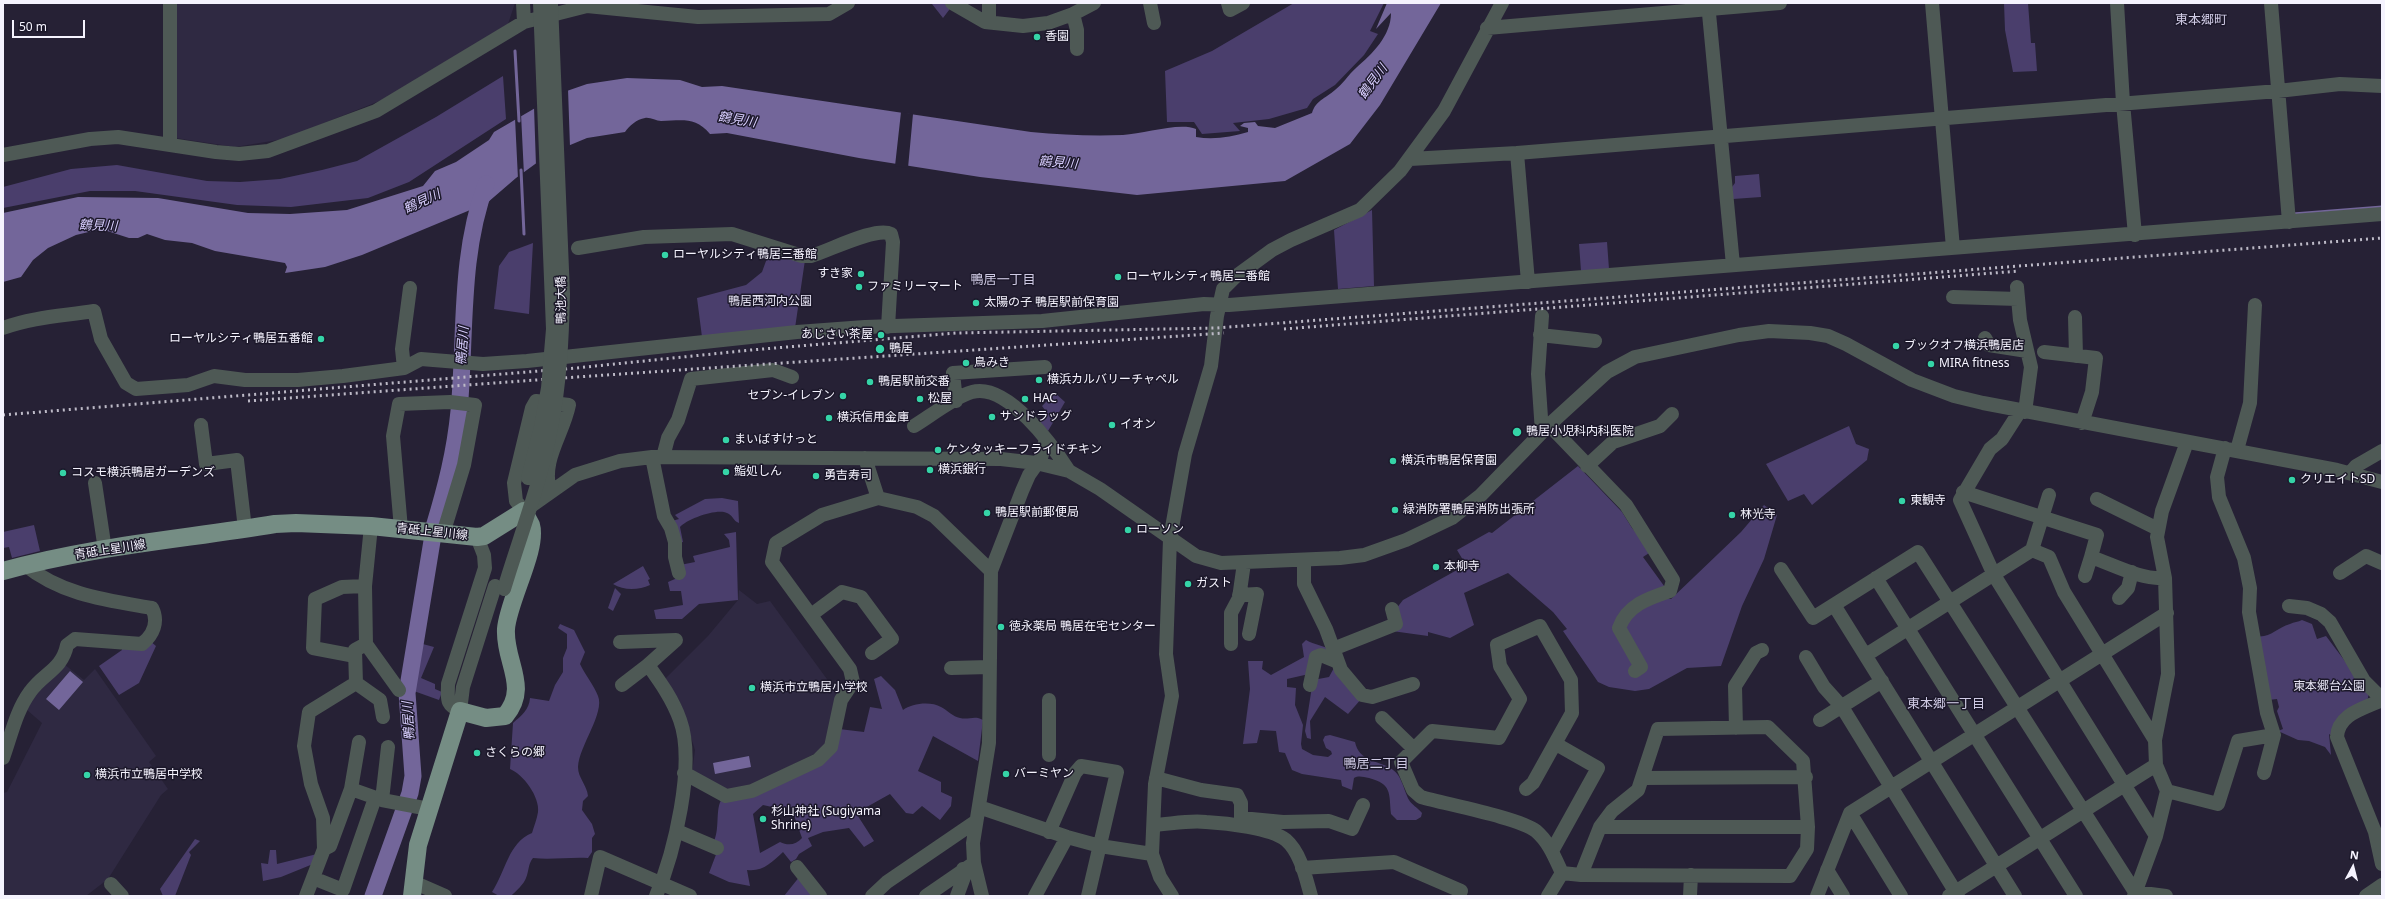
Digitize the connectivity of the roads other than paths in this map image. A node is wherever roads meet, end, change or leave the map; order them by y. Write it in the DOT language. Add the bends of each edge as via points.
graph roads {
  1 [pos="170,3"];
  2 [pos="523,3"];
  3 [pos="540,3"];
  4 [pos="551,3"];
  5 [pos="952,3"];
  6 [pos="989,3"];
  7 [pos="1094,3"];
  8 [pos="1150,3"];
  9 [pos="1228,3"];
  10 [pos="1243,3"];
  11 [pos="1502,3"];
  12 [pos="1780,3"];
  13 [pos="1932,3"];
  14 [pos="2117,3"];
  15 [pos="2271,3"];
  16 [pos="843,4"];
  17 [pos="1708,6"];
  18 [pos="563,7"];
  19 [pos="641,7"];
  20 [pos="789,8"];
  21 [pos="697,10"];
  22 [pos="720,10"];
  23 [pos="1073,14"];
  24 [pos="524,22"];
  25 [pos="989,22"];
  26 [pos="1154,23"];
  27 [pos="1487,28"];
  28 [pos="1077,49"];
  29 [pos="2382,86"];
  30 [pos="2278,91"];
  31 [pos="2123,103"];
  32 [pos="1942,118"];
  33 [pos="1722,136"];
  34 [pos="170,145"];
  35 [pos="1517,153"];
  36 [pos="3,155"];
  37 [pos="1410,159"];
  38 [pos="2382,214"];
  39 [pos="2288,217"];
  40 [pos="2135,230"];
  41 [pos="1952,244"];
  42 [pos="578,248"];
  43 [pos="1733,262"];
  44 [pos="1528,278"];
  45 [pos="410,288"];
  46 [pos="1953,297"];
  47 [pos="1219,305"];
  48 [pos="2255,305"];
  49 [pos="1542,316"];
  50 [pos="2075,316"];
  51 [pos="888,327"];
  52 [pos="3,328"];
  53 [pos="1540,335"];
  54 [pos="1985,338"];
  55 [pos="1595,341"];
  56 [pos="2027,351"];
  57 [pos="2044,352"];
  58 [pos="2076,356"];
  59 [pos="1045,367"];
  60 [pos="404,368"];
  61 [pos="792,377"];
  62 [pos="956,401"];
  63 [pos="2023,411"];
  64 [pos="1672,414"];
  65 [pos="2082,423"];
  66 [pos="200,425"];
  67 [pos="914,426"];
  68 [pos="1545,429"];
  69 [pos="1046,439"];
  70 [pos="2187,442"];
  71 [pos="2231,449"];
  72 [pos="2382,451"];
  73 [pos="658,457"];
  74 [pos="865,458"];
  75 [pos="1036,463"];
  76 [pos="1587,466"];
  77 [pos="1069,471"];
  78 [pos="2350,473"];
  79 [pos="95,482"];
  80 [pos="2382,482"];
  81 [pos="550,491"];
  82 [pos="1963,492"];
  83 [pos="2050,495"];
  84 [pos="878,498"];
  85 [pos="2097,498"];
  86 [pos="524,511"];
  87 [pos="2042,518"];
  88 [pos="371,526"];
  89 [pos="245,529"];
  90 [pos="401,529"];
  91 [pos="2158,530"];
  92 [pos="443,534"];
  93 [pos="477,537"];
  94 [pos="1170,539"];
  95 [pos="105,550"];
  96 [pos="2032,550"];
  97 [pos="2091,557"];
  98 [pos="1304,560"];
  99 [pos="1244,563"];
  100 [pos="2382,563"];
  101 [pos="24,565"];
  102 [pos="1780,569"];
  103 [pos="3,571"];
  104 [pos="991,571"];
  105 [pos="2132,572"];
  106 [pos="679,573"];
  107 [pos="2340,573"];
  108 [pos="1994,575"];
  109 [pos="2085,576"];
  110 [pos="1876,578"];
  111 [pos="2165,578"];
  112 [pos="365,586"];
  113 [pos="499,587"];
  114 [pos="1239,595"];
  115 [pos="2118,598"];
  116 [pos="1948,602"];
  117 [pos="1834,605"];
  118 [pos="2289,606"];
  119 [pos="1392,609"];
  120 [pos="2167,613"];
  121 [pos="811,615"];
  122 [pos="1907,629"];
  123 [pos="1249,634"];
  124 [pos="620,642"];
  125 [pos="366,644"];
  126 [pos="1232,644"];
  127 [pos="1762,650"];
  128 [pos="872,654"];
  129 [pos="2102,654"];
  130 [pos="1335,655"];
  131 [pos="1866,655"];
  132 [pos="355,656"];
  133 [pos="1806,656"];
  134 [pos="648,665"];
  135 [pos="989,667"];
  136 [pos="950,668"];
  137 [pos="1635,671"];
  138 [pos="2060,680"];
  139 [pos="1882,681"];
  140 [pos="356,683"];
  141 [pos="622,684"];
  142 [pos="1414,684"];
  143 [pos="1310,685"];
  144 [pos="399,690"];
  145 [pos="2382,699"];
  146 [pos="1049,700"];
  147 [pos="2017,706"];
  148 [pos="1842,707"];
  149 [pos="460,711"];
  150 [pos="383,717"];
  151 [pos="1382,718"];
  152 [pos="1820,720"];
  153 [pos="1736,728"];
  154 [pos="1974,734"];
  155 [pos="2274,735"];
  156 [pos="2154,740"];
  157 [pos="359,742"];
  158 [pos="1556,744"];
  159 [pos="388,746"];
  160 [pos="1413,748"];
  161 [pos="1048,755"];
  162 [pos="3,758"];
  163 [pos="1933,761"];
  164 [pos="2156,765"];
  165 [pos="684,773"];
  166 [pos="2264,773"];
  167 [pos="1806,777"];
  168 [pos="1156,778"];
  169 [pos="1643,778"];
  170 [pos="2124,786"];
  171 [pos="1890,787"];
  172 [pos="351,789"];
  173 [pos="1526,789"];
  174 [pos="2167,791"];
  175 [pos="378,799"];
  176 [pos="1363,805"];
  177 [pos="979,807"];
  178 [pos="429,809"];
  179 [pos="2084,811"];
  180 [pos="1850,813"];
  181 [pos="975,822"];
  182 [pos="1154,825"];
  183 [pos="1600,827"];
  184 [pos="1808,827"];
  185 [pos="677,831"];
  186 [pos="1049,832"];
  187 [pos="2156,836"];
  188 [pos="1067,837"];
  189 [pos="2041,838"];
  190 [pos="1100,846"];
  191 [pos="717,848"];
  192 [pos="324,849"];
  193 [pos="1552,851"];
  194 [pos="1152,854"];
  195 [pos="2382,864"];
  196 [pos="969,866"];
  197 [pos="797,867"];
  198 [pos="1997,867"];
  199 [pos="1302,868"];
  200 [pos="1827,870"];
  201 [pos="1562,873"];
  202 [pos="1581,875"];
  203 [pos="1690,875"];
  204 [pos="313,878"];
  205 [pos="111,884"];
  206 [pos="2382,885"];
  207 [pos="412,889"];
  208 [pos="658,890"];
  209 [pos="2135,894"];
  210 [pos="1954,895"];
  211 [pos="122,896"];
  212 [pos="306,896"];
  213 [pos="445,896"];
  214 [pos="591,896"];
  215 [pos="690,896"];
  216 [pos="820,896"];
  217 [pos="872,896"];
  218 [pos="926,896"];
  219 [pos="957,896"];
  220 [pos="982,896"];
  221 [pos="1035,896"];
  222 [pos="1088,896"];
  223 [pos="1172,896"];
  224 [pos="1311,896"];
  225 [pos="1458,896"];
  226 [pos="1548,896"];
  227 [pos="1690,896"];
  228 [pos="1817,896"];
  229 [pos="1843,896"];
  230 [pos="1901,896"];
  231 [pos="2015,896"];
  232 [pos="2076,896"];
  233 [pos="2166,896"];
  234 [pos="2366,896"];
  1 -- 34 [label="street"];
  2 -- 24 [label="street"];
  3 -- 113 [label="street, 鴨池大橋, bridge" via="553,313 550,363 541,427"];
  4 -- 113 [label="street, 鴨池大橋, bridge" via="563,294 561,349 555,406 545,455"];
  5 -- 25 [label="street"];
  6 -- 25 [label="street"];
  7 -- 23 [label="street"];
  8 -- 26 [label="street"];
  9 -- 10 [label="street" via="1230,10"];
  11 -- 27 [label="street"];
  12 -- 17 [label="street"];
  13 -- 32 [label="street"];
  14 -- 31 [label="street"];
  15 -- 30 [label="street"];
  16 -- 20 [label="street" via="829,14"];
  17 -- 27 [label="street"];
  17 -- 33 [label="street"];
  18 -- 19 [label="street"];
  18 -- 24 [label="street"];
  19 -- 21 [label="street"];
  20 -- 22 [label="street"];
  21 -- 22 [label="street"];
  23 -- 25 [label="street" via="1048,23 1023,26"];
  23 -- 28 [label="street" via="1077,30"];
  24 -- 34 [label="street" via="376,111 268,151 239,154"];
  27 -- 37 [label="street" via="1444,111"];
  29 -- 30 [label="street" via="2340,84"];
  30 -- 31 [label="street"];
  30 -- 39 [label="street"];
  31 -- 32 [label="street"];
  31 -- 40 [label="street"];
  32 -- 33 [label="street"];
  32 -- 41 [label="street"];
  33 -- 35 [label="street"];
  33 -- 43 [label="street"];
  34 -- 36 [label="street" via="118,137"];
  35 -- 37 [label="street"];
  35 -- 44 [label="street"];
  37 -- 47 [label="street" via="1360,210 1291,240 1254,262 1228,283"];
  38 -- 39 [label="street"];
  39 -- 40 [label="street"];
  40 -- 41 [label="street"];
  41 -- 43 [label="street"];
  42 -- 51 [label="street" via="644,238 732,234 802,256 811,256 886,231 891,234 893,242"];
  43 -- 44 [label="street"];
  44 -- 47 [label="street"];
  45 -- 60 [label="street" via="402,349"];
  46 -- 56 [label="street" via="2017,293"];
  47 -- 51 [label="street" via="1204,304 1042,321"];
  47 -- 94 [label="street" via="1211,366 1185,454"];
  48 -- 71 [label="street" via="2250,403"];
  49 -- 53 [label="street"];
  50 -- 58 [label="street"];
  51 -- 60 [label="street" via="847,328 483,364 421,359"];
  52 -- 60 [label="street" via="52,315 94,311 101,339 126,384 136,389 188,385 214,376 245,380 298,380"];
  53 -- 55 [label="street"];
  53 -- 68 [label="street" via="1538,374"];
  54 -- 56 [label="street" via="1989,345"];
  56 -- 63 [label="street" via="2031,367"];
  57 -- 58 [label="street"];
  58 -- 65 [label="street" via="2096,358 2092,392"];
  59 -- 62 [label="street" via="952,373"];
  61 -- 73 [label="street" via="773,370 691,379 678,420"];
  62 -- 67 [label="street"];
  62 -- 69 [label="street" via="971,392 983,391 999,395"];
  63 -- 65 [label="street"];
  63 -- 68 [label="street" via="1954,396 1912,380 1828,336 1769,331 1635,357 1607,372"];
  63 -- 82 [label="street" via="2002,439 1990,449"];
  64 -- 76 [label="street" via="1652,430 1613,442"];
  65 -- 70 [label="street"];
  66 -- 89 [label="street" via="206,464 237,460"];
  68 -- 76 [label="street"];
  68 -- 98 [label="street" via="1468,507 1434,528 1364,555"];
  69 -- 75 [label="street"];
  69 -- 77 [label="street"];
  70 -- 71 [label="street"];
  70 -- 91 [label="street" via="2162,510"];
  71 -- 78 [label="street"];
  71 -- 155 [label="street" via="2217,477 2219,497 2244,558 2250,588 2248,612 2267,713"];
  72 -- 78 [label="street" via="2356,466"];
  73 -- 74 [label="street"];
  73 -- 81 [label="street" via="620,461 593,468 575,475"];
  73 -- 106 [label="street" via="664,516 675,542"];
  74 -- 75 [label="street" via="1001,459"];
  74 -- 84 [label="street"];
  75 -- 77 [label="street"];
  75 -- 104 [label="street" via="1022,491"];
  76 -- 137 [label="street" via="1626,506 1673,580 1670,591 1639,603 1622,618 1619,628 1640,667"];
  77 -- 94 [label="street" via="1100,489"];
  78 -- 80 [label="street"];
  79 -- 95 [label="street"];
  81 -- 86 [label="street"];
  81 -- 86 [label="street" via="546,478 558,434 566,422 569,405 536,401 532,408 514,483 516,501"];
  82 -- 87 [label="street"];
  82 -- 108 [label="street" via="1960,500"];
  83 -- 87 [label="street"];
  84 -- 104 [label="street" via="917,508 934,516"];
  84 -- 121 [label="street" via="822,515 776,543 772,562"];
  85 -- 91 [label="street"];
  86 -- 93 [label="main road, 青砥上星川線" via="484,536"];
  86 -- 149 [label="main road" via="531,526 530,546 511,603 506,629 507,653 516,680 517,696 513,707 505,716 486,718"];
  87 -- 96 [label="street"];
  87 -- 97 [label="street" via="2097,535"];
  88 -- 89 [label="main road, 青砥上星川線" via="296,523"];
  88 -- 90 [label="main road, 青砥上星川線"];
  88 -- 112 [label="street"];
  89 -- 95 [label="main road, 青砥上星川線"];
  90 -- 92 [label="main road, 青砥上星川線"];
  90 -- 92 [label="street" via="393,436 399,404 450,402 475,405 464,465"];
  91 -- 111 [label="street"];
  92 -- 93 [label="main road, 青砥上星川線"];
  93 -- 149 [label="street" via="484,555 485,568 448,684 448,701 451,707"];
  94 -- 99 [label="street" via="1196,556 1221,563"];
  94 -- 168 [label="street" via="1166,654 1172,696"];
  95 -- 101 [label="main road, 青砥上星川線"];
  96 -- 108 [label="street"];
  96 -- 129 [label="street" via="2049,557 2064,592"];
  97 -- 105 [label="street"];
  97 -- 109 [label="street"];
  98 -- 99 [label="street"];
  98 -- 130 [label="street" via="1304,584 1317,607"];
  99 -- 114 [label="street"];
  100 -- 107 [label="street" via="2366,556"];
  101 -- 103 [label="main road, 青砥上星川線"];
  101 -- 162 [label="street" via="43,580 85,595 152,608 155,614 154,629 151,636 142,644 74,640 67,645 64,658 30,691 20,708"];
  102 -- 117 [label="street" via="1813,618"];
  104 -- 135 [label="street"];
  105 -- 111 [label="street"];
  105 -- 115 [label="street" via="2128,588"];
  108 -- 116 [label="street"];
  108 -- 138 [label="street"];
  110 -- 116 [label="street" via="1918,552"];
  110 -- 117 [label="street"];
  110 -- 122 [label="street"];
  111 -- 120 [label="street"];
  112 -- 125 [label="street"];
  112 -- 132 [label="street" via="342,587 315,598 313,648"];
  113 -- 149 [label="street" via="471,689"];
  114 -- 123 [label="street" via="1257,594"];
  114 -- 126 [label="street" via="1231,613"];
  116 -- 122 [label="street"];
  116 -- 147 [label="street"];
  117 -- 131 [label="street"];
  118 -- 145 [label="street" via="2307,608 2321,614 2330,622 2364,680"];
  119 -- 130 [label="street" via="1396,624"];
  120 -- 129 [label="street"];
  120 -- 156 [label="street" via="2168,674"];
  121 -- 128 [label="street" via="842,592 861,596 892,639"];
  121 -- 165 [label="street" via="850,669 852,682 841,700 831,747 818,760 752,791 726,796"];
  122 -- 131 [label="street"];
  122 -- 154 [label="street"];
  124 -- 134 [label="street" via="676,640"];
  125 -- 132 [label="street" via="355,650"];
  125 -- 144 [label="street"];
  127 -- 153 [label="street" via="1756,653 1735,686"];
  129 -- 138 [label="street"];
  129 -- 156 [label="street"];
  130 -- 142 [label="street" via="1341,670 1362,694 1372,697"];
  130 -- 143 [label="street" via="1316,657"];
  131 -- 139 [label="street"];
  132 -- 140 [label="street"];
  133 -- 148 [label="street" via="1824,686"];
  134 -- 141 [label="street"];
  134 -- 165 [label="street" via="670,697 681,722 687,754"];
  135 -- 136 [label="street"];
  135 -- 177 [label="street" via="989,743"];
  138 -- 147 [label="street"];
  138 -- 170 [label="street"];
  139 -- 148 [label="street"];
  139 -- 163 [label="street"];
  140 -- 150 [label="street" via="380,700"];
  140 -- 192 [label="street" via="309,712 304,746 311,784 323,818"];
  145 -- 195 [label="street" via="2344,718 2338,728 2337,737 2374,832"];
  146 -- 161 [label="street"];
  147 -- 154 [label="street"];
  147 -- 179 [label="street"];
  148 -- 152 [label="street"];
  148 -- 171 [label="street"];
  149 -- 178 [label="main road"];
  151 -- 160 [label="street"];
  153 -- 167 [label="street" via="1768,727 1803,761"];
  153 -- 169 [label="street" via="1658,729"];
  154 -- 163 [label="street"];
  154 -- 189 [label="street"];
  155 -- 166 [label="street"];
  155 -- 174 [label="street" via="2238,741 2218,804"];
  156 -- 164 [label="street"];
  157 -- 172 [label="street"];
  158 -- 160 [label="street" via="1572,713 1571,680 1540,626 1496,645 1500,666 1520,699 1499,738 1432,731"];
  158 -- 173 [label="street" via="1533,783"];
  158 -- 193 [label="street" via="1598,768"];
  159 -- 175 [label="street"];
  160 -- 193 [label="street" via="1401,762 1413,790 1421,797 1535,830"];
  163 -- 171 [label="street"];
  163 -- 198 [label="street"];
  164 -- 170 [label="street"];
  164 -- 174 [label="street"];
  165 -- 185 [label="street"];
  167 -- 169 [label="street"];
  167 -- 184 [label="street"];
  168 -- 176 [label="street" via="1201,790 1237,795 1241,803 1241,818 1283,822 1329,821 1352,828"];
  168 -- 182 [label="street"];
  169 -- 183 [label="street" via="1638,790 1612,811"];
  170 -- 179 [label="street"];
  170 -- 187 [label="street"];
  171 -- 180 [label="street"];
  171 -- 210 [label="street"];
  172 -- 175 [label="street"];
  172 -- 192 [label="street" via="330,846"];
  174 -- 187 [label="street"];
  175 -- 178 [label="street"];
  175 -- 204 [label="street" via="343,890"];
  177 -- 181 [label="street"];
  177 -- 186 [label="street"];
  178 -- 207 [label="main road" via="418,845"];
  179 -- 189 [label="street"];
  179 -- 209 [label="street"];
  180 -- 200 [label="street"];
  180 -- 230 [label="street"];
  181 -- 196 [label="street"];
  181 -- 217 [label="street" via="887,882"];
  182 -- 194 [label="street"];
  182 -- 199 [label="street" via="1205,822 1274,834 1286,840"];
  183 -- 184 [label="street"];
  183 -- 202 [label="street"];
  184 -- 203 [label="street" via="1807,849 1790,876"];
  185 -- 191 [label="street"];
  185 -- 208 [label="street"];
  186 -- 188 [label="street"];
  186 -- 190 [label="street" via="1075,773 1081,766 1117,772"];
  187 -- 209 [label="street"];
  188 -- 190 [label="street"];
  188 -- 221 [label="street"];
  189 -- 198 [label="street"];
  189 -- 232 [label="street"];
  190 -- 194 [label="street"];
  190 -- 222 [label="street"];
  192 -- 204 [label="street"];
  193 -- 201 [label="street"];
  194 -- 223 [label="street" via="1160,877"];
  196 -- 218 [label="street"];
  196 -- 219 [label="street"];
  196 -- 220 [label="street"];
  197 -- 216 [label="street"];
  198 -- 210 [label="street"];
  198 -- 231 [label="street"];
  199 -- 224 [label="street"];
  199 -- 225 [label="street" via="1394,862 1461,891"];
  200 -- 228 [label="street"];
  200 -- 229 [label="street"];
  201 -- 202 [label="street"];
  201 -- 226 [label="street"];
  202 -- 203 [label="street"];
  203 -- 227 [label="street"];
  204 -- 212 [label="street"];
  205 -- 211 [label="street"];
  206 -- 234 [label="street"];
  207 -- 213 [label="street"];
  208 -- 214 [label="street" via="600,857"];
  208 -- 215 [label="street"];
  209 -- 233 [label="street"];
}
